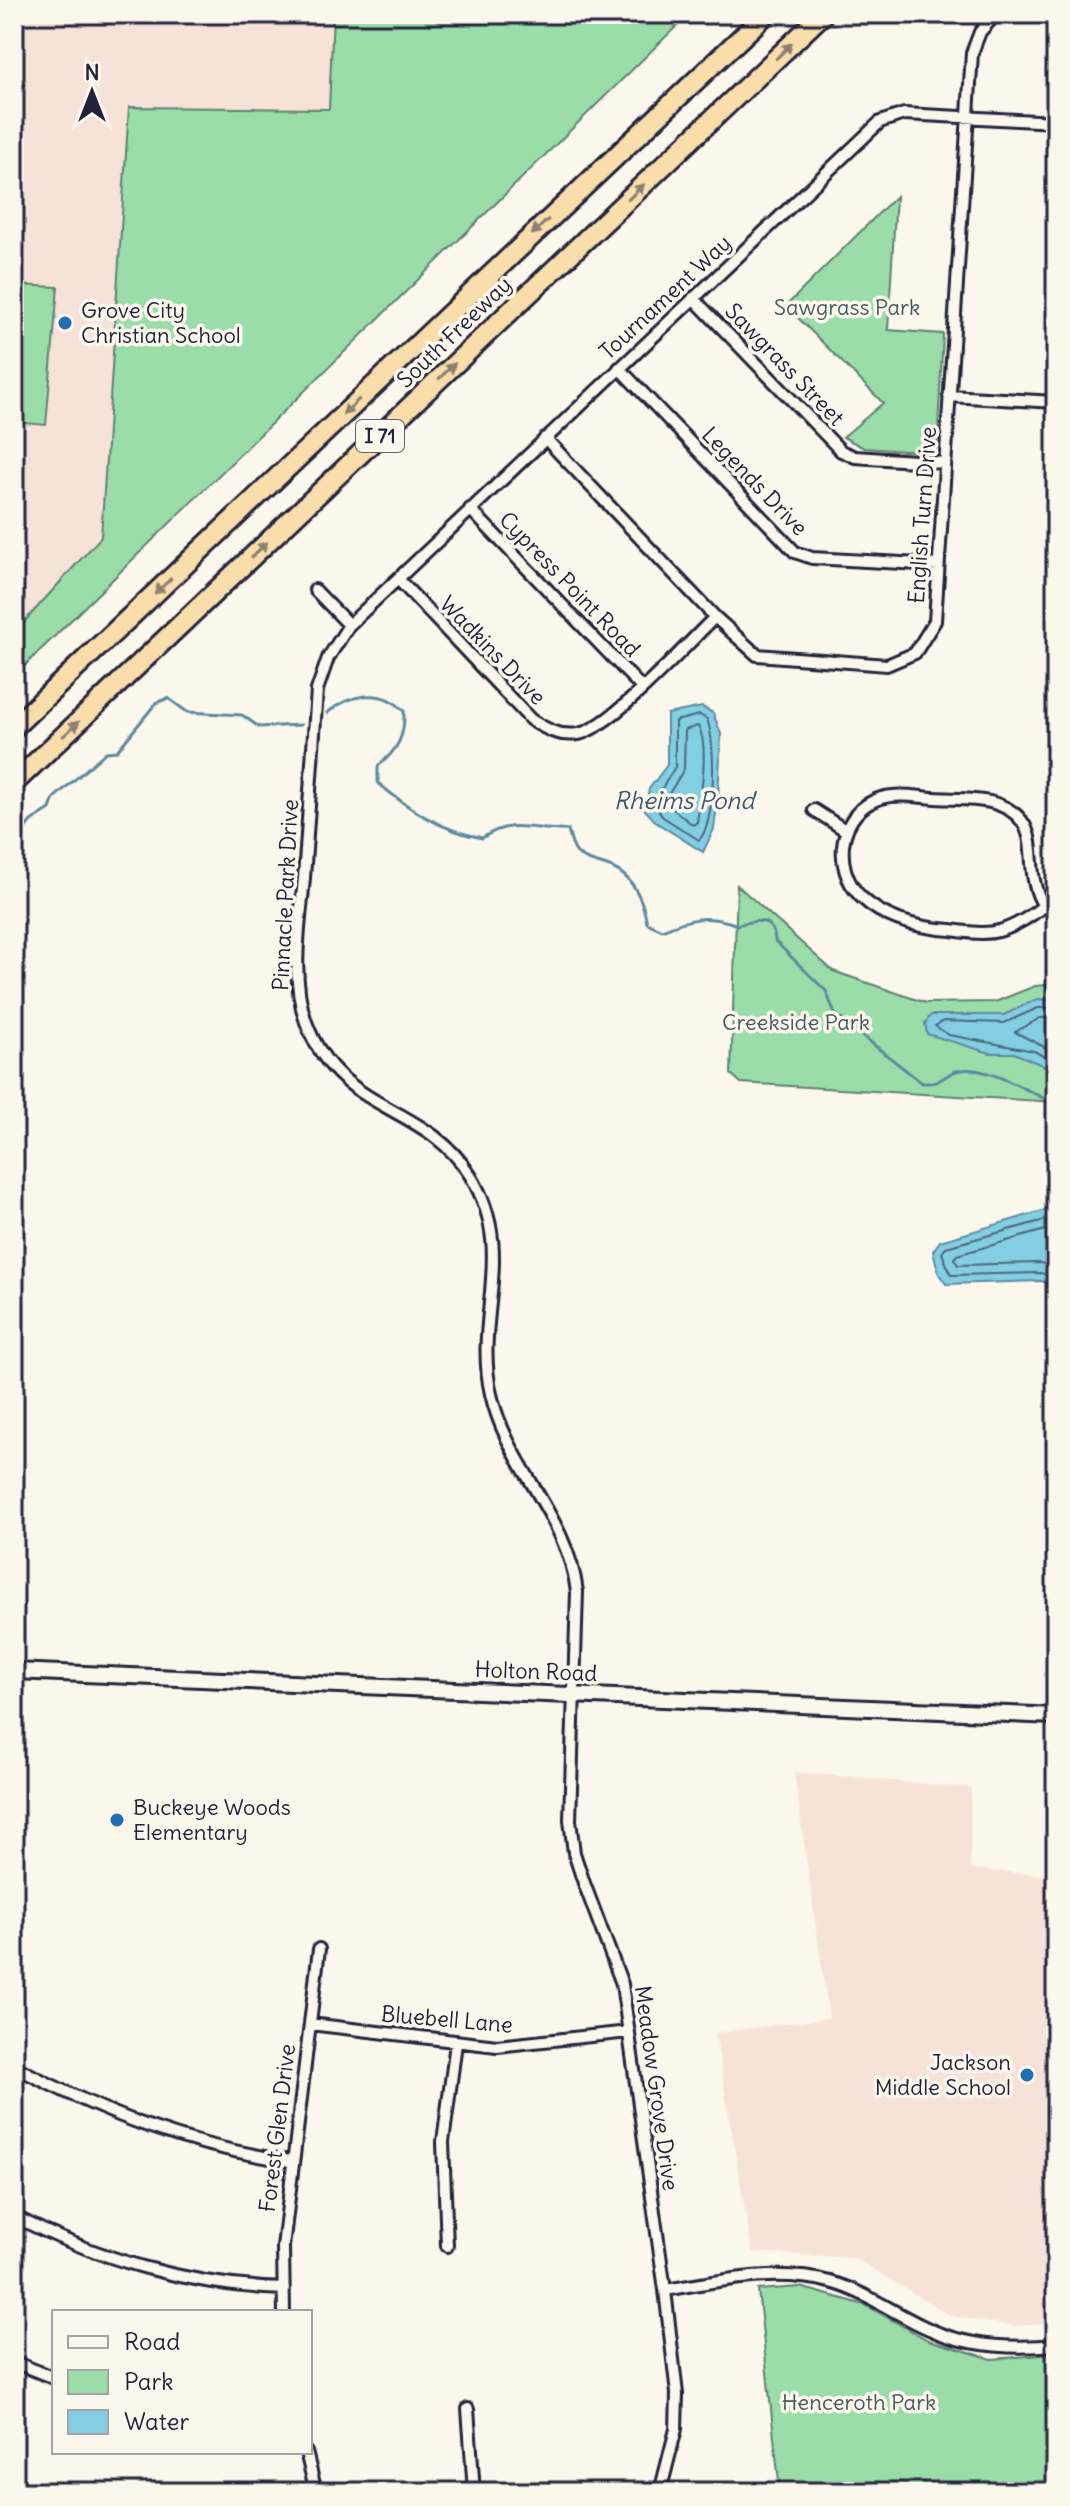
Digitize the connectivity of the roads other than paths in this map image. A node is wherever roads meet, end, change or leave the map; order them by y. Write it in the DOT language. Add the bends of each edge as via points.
graph roads {
  1 [pos="766,14"];
  2 [pos="823,14"];
  3 [pos="996,14"];
  4 [pos="968,117"];
  5 [pos="1056,122"];
  6 [pos="693,298"];
  7 [pos="619,368"];
  8 [pos="949,396"];
  9 [pos="1056,402"];
  10 [pos="545,438"];
  11 [pos="945,463"];
  12 [pos="470,509"];
  13 [pos="938,565"];
  14 [pos="398,579"];
  15 [pos="315,590"];
  16 [pos="715,617"];
  17 [pos="349,625"];
  18 [pos="641,687"];
  19 [pos="14,727"];
  20 [pos="14,783"];
  21 [pos="814,810"];
  22 [pos="845,830"];
  23 [pos="1056,897"];
  24 [pos="1044,906"];
  25 [pos="14,1671"];
  26 [pos="574,1695"];
  27 [pos="1056,1716"];
  28 [pos="319,1949"];
  29 [pos="310,2024"];
  30 [pos="629,2032"];
  31 [pos="456,2043"];
  32 [pos="14,2066"];
  33 [pos="291,2161"];
  34 [pos="14,2216"];
  35 [pos="447,2246"];
  36 [pos="284,2289"];
  37 [pos="665,2290"];
  38 [pos="284,2310"];
  39 [pos="1056,2345"];
  40 [pos="14,2362"];
  41 [pos="52,2377"];
  42 [pos="468,2409"];
  43 [pos="306,2454"];
  44 [pos="316,2492"];
  45 [pos="474,2492"];
  46 [pos="660,2492"];
  1 -- 19 [label="highway, South Freeway / I 71, one-way"];
  20 -- 2 [label="highway, South Freeway / I 71, one-way"];
  3 -- 4 [label="street, English Turn Drive" via="974,47"];
  4 -- 5 [label="street, Tournament Way"];
  4 -- 6 [label="street, Tournament Way" via="904,114 880,122"];
  4 -- 8 [label="street, English Turn Drive"];
  6 -- 7 [label="street, Tournament Way"];
  6 -- 11 [label="street, Sawgrass Street" via="841,451 855,457"];
  7 -- 10 [label="street, Tournament Way"];
  7 -- 13 [label="street, Legends Drive" via="795,552 812,558"];
  8 -- 9 [label="street"];
  8 -- 11 [label="street, English Turn Drive"];
  10 -- 12 [label="street, Tournament Way"];
  10 -- 16 [label="street, English Turn Drive"];
  11 -- 13 [label="street, English Turn Drive"];
  12 -- 14 [label="street, Tournament Way"];
  12 -- 18 [label="street, Cypress Point Road"];
  13 -- 16 [label="street, English Turn Drive" via="935,621 928,637 915,653 887,665 763,657"];
  14 -- 17 [label="street, Tournament Way"];
  14 -- 18 [label="street, Wadkins Drive" via="531,720 550,732 580,734 593,729"];
  15 -- 17 [label="street"];
  16 -- 18 [label="street, Wadkins Drive"];
  17 -- 26 [label="street, Pinnacle Park Drive" via="328,658 317,690 298,954 300,1003 332,1070 364,1097 445,1144 479,1193 495,1253 490,1393 571,1555 577,1592"];
  21 -- 22 [label="street"];
  22 -- 24 [label="street" via="843,855 850,884 864,900 910,924 998,932"];
  22 -- 24 [label="street" via="859,809 887,797 989,801 1008,808 1029,835 1034,891"];
  23 -- 24 [label="street"];
  25 -- 26 [label="street, Holton Road"];
  26 -- 27 [label="street, Holton Road"];
  26 -- 30 [label="street, Meadow Grove Drive" via="574,1853 618,1966"];
  28 -- 29 [label="street, Forest Glen Drive"];
  29 -- 31 [label="street, Bluebell Lane"];
  29 -- 33 [label="street, Forest Glen Drive"];
  30 -- 31 [label="street, Bluebell Lane" via="519,2046"];
  30 -- 37 [label="street, Meadow Grove Drive"];
  31 -- 35 [label="street" via="443,2142"];
  32 -- 33 [label="street" via="172,2137"];
  33 -- 36 [label="street, Forest Glen Drive"];
  34 -- 36 [label="street" via="85,2248 163,2271 221,2284"];
  36 -- 38 [label="street, Forest Glen Drive"];
  37 -- 39 [label="street" via="760,2276 804,2277 860,2292 932,2331 965,2340 1014,2348"];
  37 -- 46 [label="street, Meadow Grove Drive" via="677,2394 676,2429"];
  40 -- 41 [label="street"];
  42 -- 45 [label="street"];
  43 -- 44 [label="street"];
}
